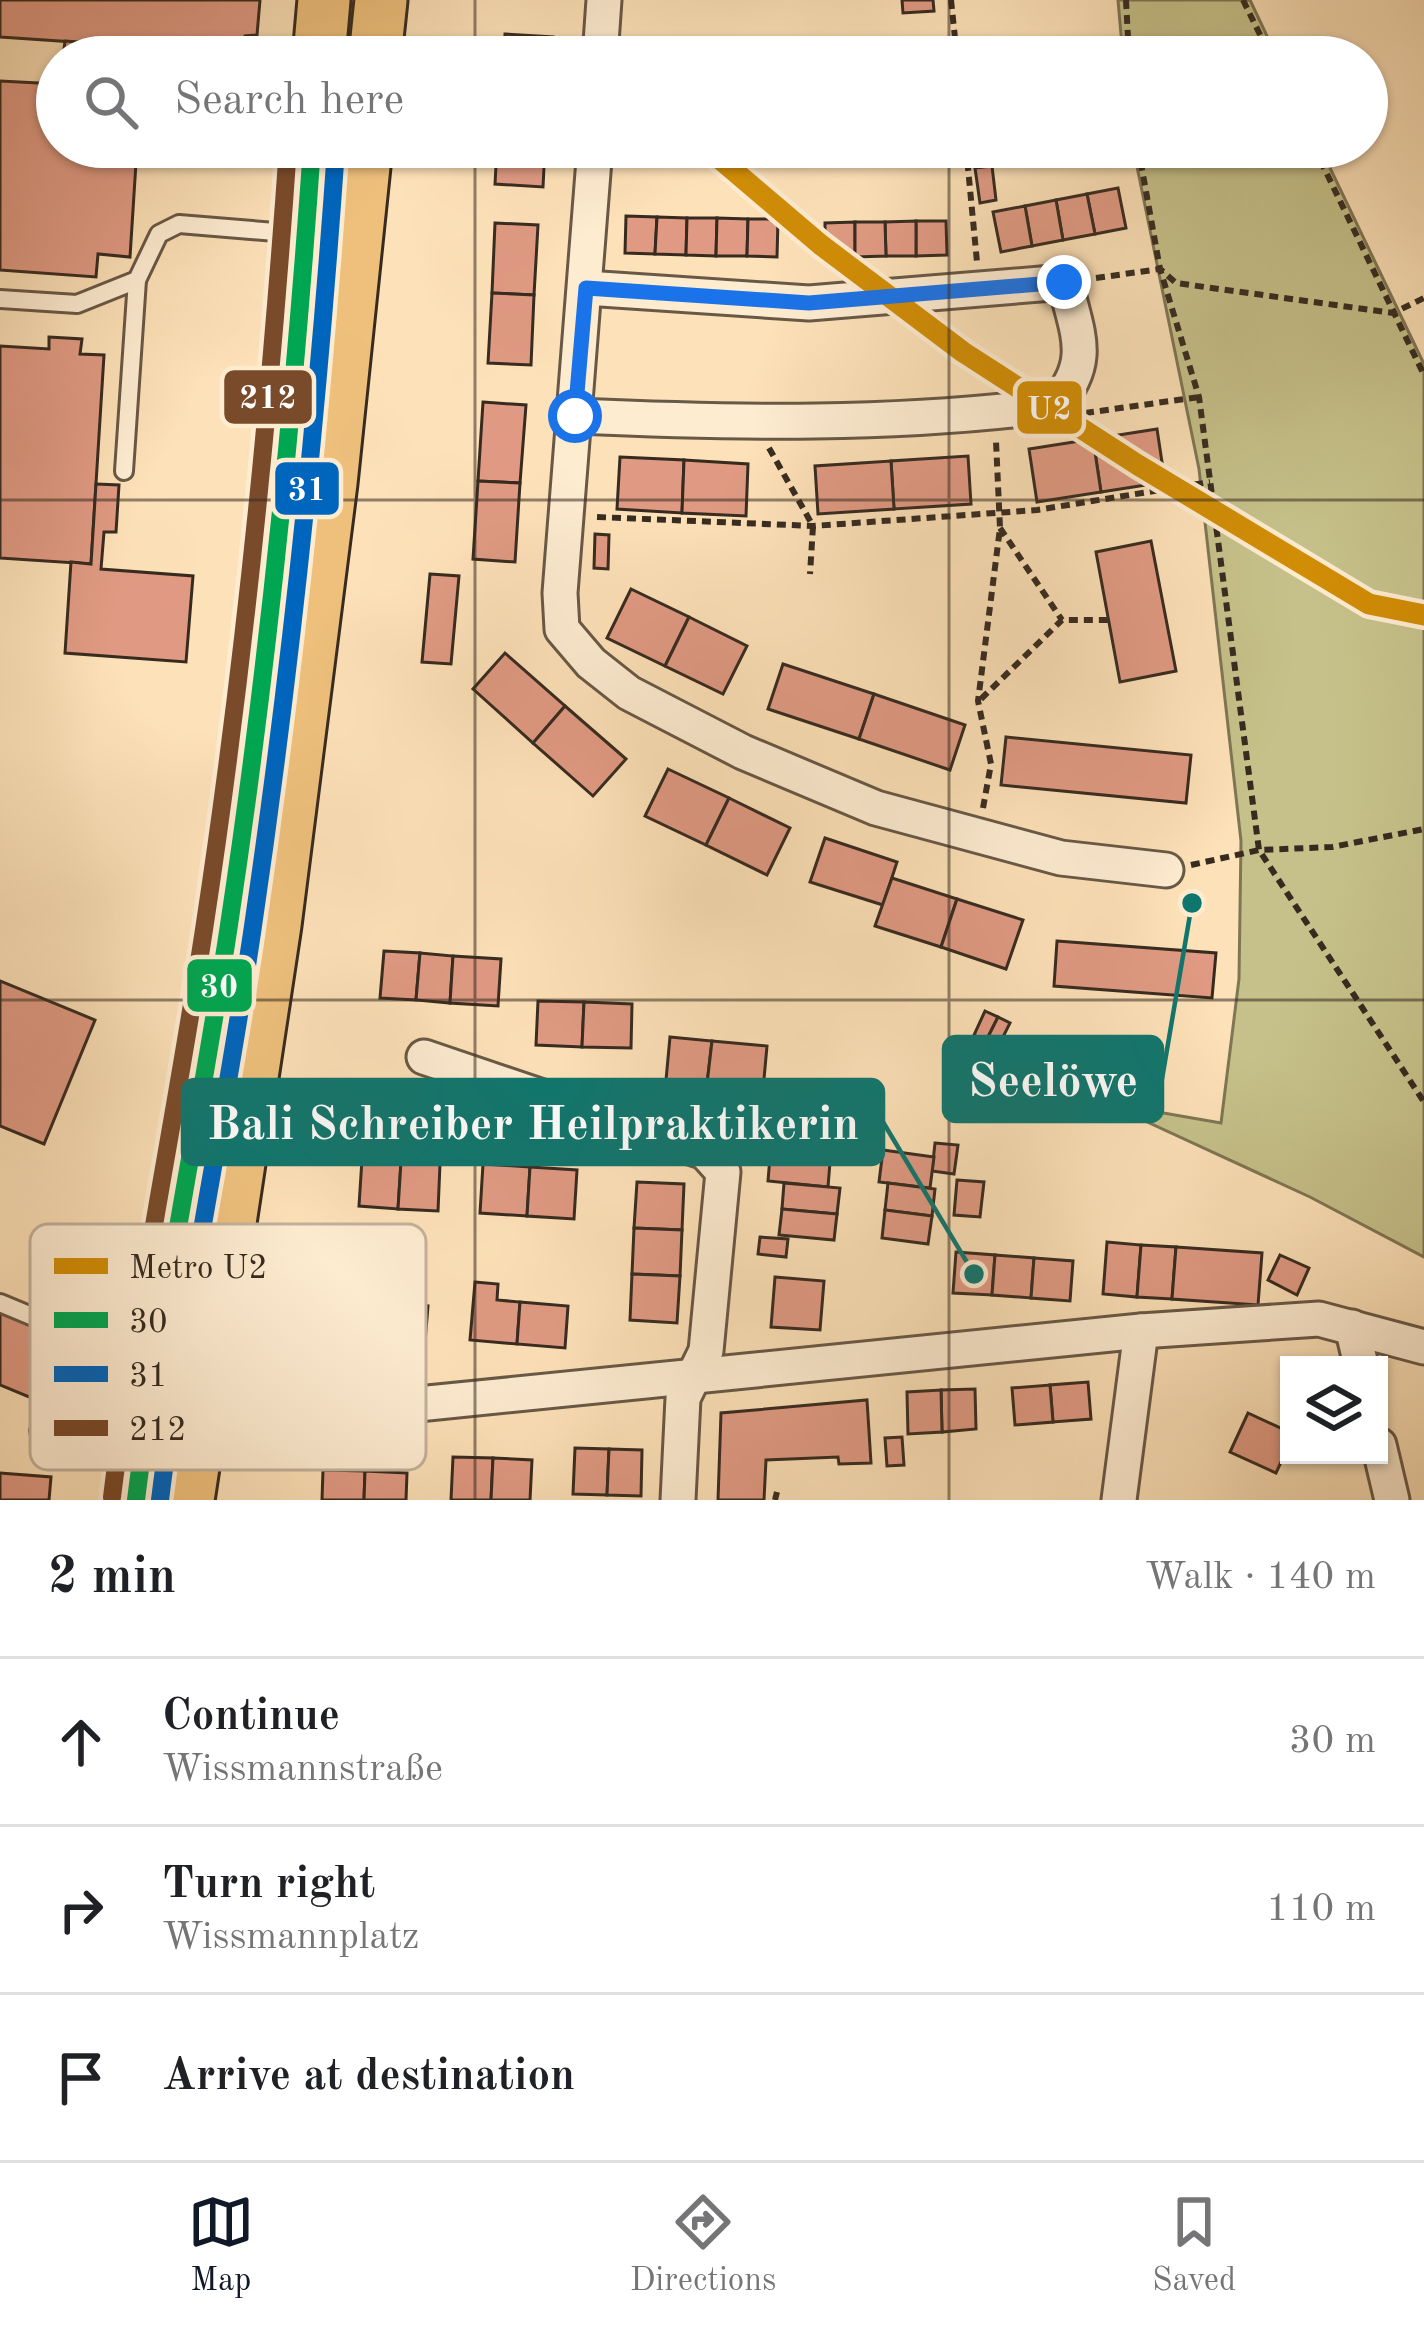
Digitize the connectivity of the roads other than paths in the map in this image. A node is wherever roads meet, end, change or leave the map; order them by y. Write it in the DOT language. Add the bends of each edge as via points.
graph roads {
  1 [pos="324,0"];
  2 [pos="381,0"];
  3 [pos="604,0"];
  4 [pos="321,36"];
  5 [pos="377,36"];
  6 [pos="601,36"];
  7 [pos="311,168"];
  8 [pos="364,168"];
  9 [pos="594,168"];
  10 [pos="307,235"];
  11 [pos="137,280"];
  12 [pos="586,288"];
  13 [pos="0,299"];
  14 [pos="575,416"];
  15 [pos="124,471"];
  16 [pos="278,725"];
  17 [pos="261,851"];
  18 [pos="1166,870"];
  19 [pos="424,1057"];
  20 [pos="176,1224"];
  21 [pos="229,1224"];
  22 [pos="0,1303"];
  23 [pos="30,1316"];
  24 [pos="1352,1327"];
  25 [pos="1141,1331"];
  26 [pos="1424,1348"];
  27 [pos="1358,1356"];
  28 [pos="694,1375"];
  29 [pos="426,1403"];
  30 [pos="1383,1464"];
  31 [pos="140,1470"];
  32 [pos="191,1470"];
  33 [pos="136,1500"];
  34 [pos="188,1500"];
  35 [pos="678,1500"];
  36 [pos="1119,1500"];
  37 [pos="1392,1500"];
  1 -- 4 [label="main road"];
  2 -- 5 [label="main road"];
  3 -- 6 [label="street"];
  7 -- 10 [label="main road"];
  8 -- 16 [label="main road" via="331,483"];
  9 -- 12 [label="street"];
  10 -- 11 [label="lane" via="179,224 159,234"];
  10 -- 16 [label="main road" via="283,490"];
  11 -- 13 [label="lane" via="77,304"];
  11 -- 15 [label="lane"];
  12 -- 14 [label="street"];
  12 -- 14 [label="street" via="809,303 1064,282 1082,357 1074,384 1055,405 994,413 755,424"];
  14 -- 18 [label="street" via="562,629 591,663 743,752 876,808 1061,858"];
  16 -- 17 [label="main road"];
  17 -- 20 [label="main road" via="217,1003"];
  17 -- 21 [label="main road" via="258,1048"];
  19 -- 28 [label="street" via="705,1152 723,1172 706,1351"];
  22 -- 23 [label="lane"];
  24 -- 25 [label="street" via="1318,1318"];
  24 -- 26 [label="street"];
  24 -- 27 [label="street"];
  25 -- 28 [label="street"];
  25 -- 36 [label="street"];
  28 -- 29 [label="street"];
  28 -- 35 [label="street" via="683,1398"];
  30 -- 37 [label="street"];
  31 -- 33 [label="main road"];
  32 -- 34 [label="main road"];
}
